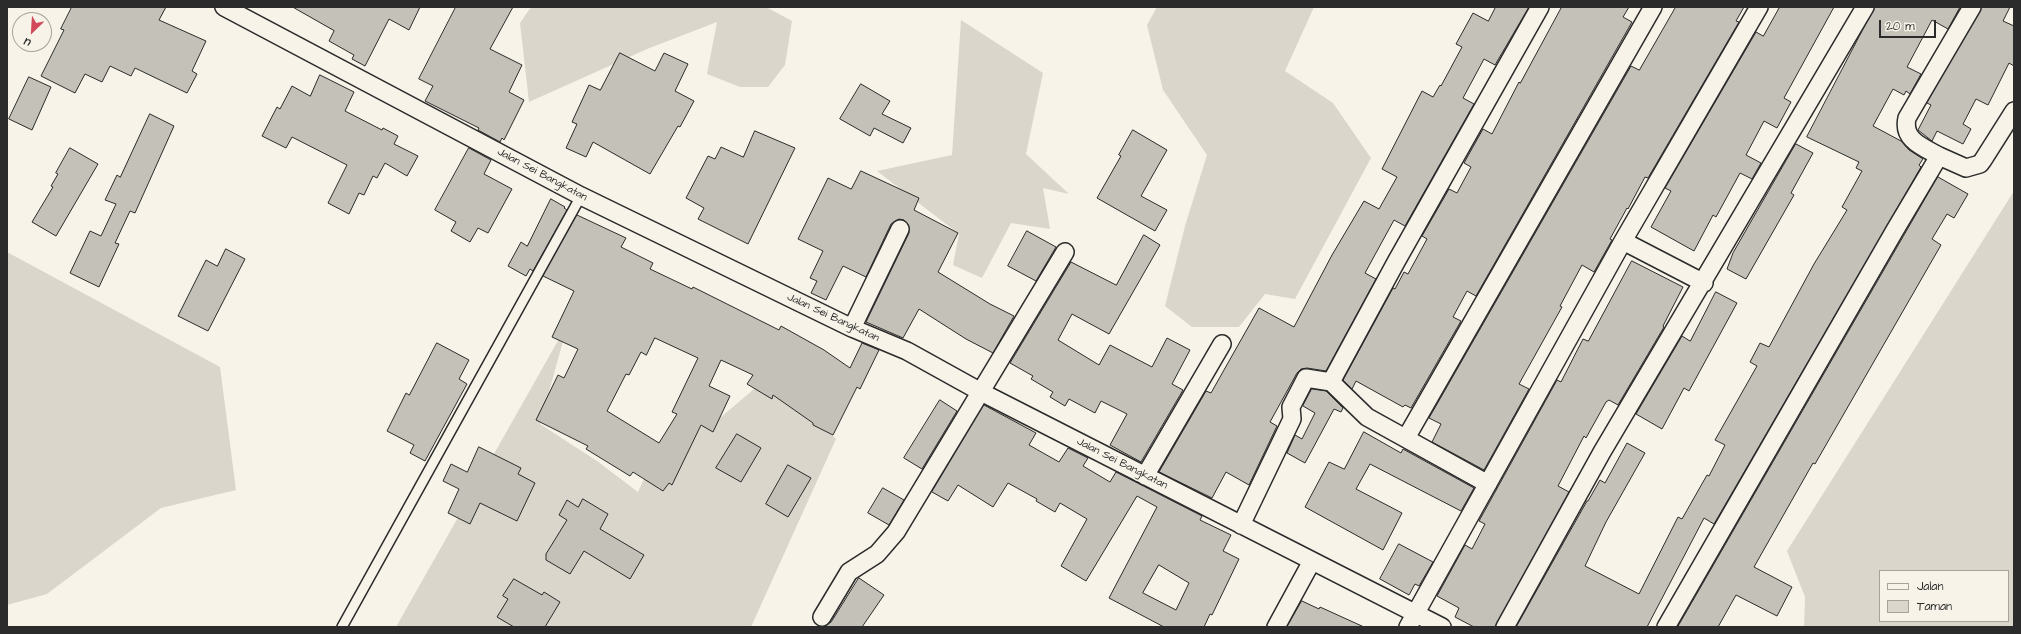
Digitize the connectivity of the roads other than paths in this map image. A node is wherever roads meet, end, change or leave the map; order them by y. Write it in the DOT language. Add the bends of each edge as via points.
graph roads {
  1 [pos="224,7"];
  2 [pos="1540,7"];
  3 [pos="1653,7"];
  4 [pos="1759,7"];
  5 [pos="1865,7"];
  6 [pos="1972,7"];
  7 [pos="2014,111"];
  8 [pos="1939,156"];
  9 [pos="581,196"];
  10 [pos="900,229"];
  11 [pos="1623,241"];
  12 [pos="1065,252"];
  13 [pos="1704,283"];
  14 [pos="852,328"];
  15 [pos="1222,344"];
  16 [pos="1331,382"];
  17 [pos="981,392"];
  18 [pos="1406,438"];
  19 [pos="1145,476"];
  20 [pos="1488,484"];
  21 [pos="1241,525"];
  22 [pos="1312,561"];
  23 [pos="822,617"];
  24 [pos="1411,620"];
  25 [pos="342,627"];
  26 [pos="1276,627"];
  27 [pos="1442,627"];
  28 [pos="1505,627"];
  29 [pos="1666,627"];
  1 -- 9 [label="street, Jalan Sei Bangkatan"];
  2 -- 16 [label="street"];
  3 -- 18 [label="street"];
  4 -- 11 [label="street"];
  5 -- 13 [label="street"];
  6 -- 8 [label="street" via="1907,118 1905,126 1906,133 1911,138"];
  7 -- 8 [label="street" via="1980,164 1966,168"];
  8 -- 29 [label="street"];
  9 -- 14 [label="street, Jalan Sei Bangkatan"];
  9 -- 25 [label="lane"];
  10 -- 14 [label="street"];
  11 -- 13 [label="street"];
  11 -- 20 [label="street"];
  12 -- 17 [label="street"];
  13 -- 28 [label="street" via="1602,452"];
  14 -- 17 [label="street, Jalan Sei Bangkatan" via="907,351"];
  15 -- 19 [label="street"];
  16 -- 18 [label="street" via="1367,417"];
  16 -- 21 [label="street" via="1306,378 1291,407 1292,419"];
  17 -- 19 [label="street, Jalan Sei Bangkatan"];
  17 -- 23 [label="street" via="896,532 877,554 849,572"];
  18 -- 20 [label="street"];
  19 -- 21 [label="street, Jalan Sei Bangkatan"];
  20 -- 24 [label="street"];
  21 -- 22 [label="street, Jalan Sei Bangkatan"];
  22 -- 24 [label="street, Jalan Sei Bangkatan"];
  22 -- 26 [label="street"];
  24 -- 27 [label="street, Jalan Sei Bangkatan"];
}
